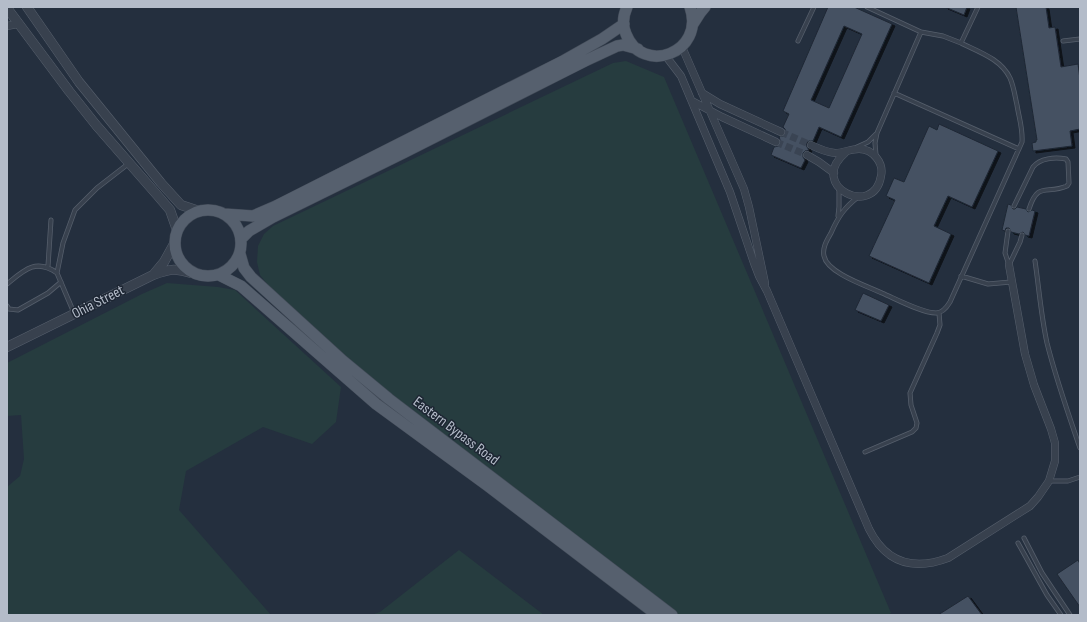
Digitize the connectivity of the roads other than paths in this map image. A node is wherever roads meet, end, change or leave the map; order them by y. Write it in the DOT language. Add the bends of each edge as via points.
graph roads {
  1 [pos="27,7"];
  2 [pos="627,7"];
  3 [pos="690,7"];
  4 [pos="705,7"];
  5 [pos="814,7"];
  6 [pos="867,7"];
  7 [pos="978,7"];
  8 [pos="7,8"];
  9 [pos="18,24"];
  10 [pos="624,24"];
  11 [pos="693,25"];
  12 [pos="7,26"];
  13 [pos="921,32"];
  14 [pos="1080,39"];
  15 [pos="798,41"];
  16 [pos="1063,41"];
  17 [pos="961,43"];
  18 [pos="682,47"];
  19 [pos="638,50"];
  20 [pos="665,55"];
  21 [pos="79,82"];
  22 [pos="69,91"];
  23 [pos="701,92"];
  24 [pos="894,93"];
  25 [pos="692,100"];
  26 [pos="710,112"];
  27 [pos="781,132"];
  28 [pos="877,133"];
  29 [pos="776,142"];
  30 [pos="811,145"];
  31 [pos="1020,148"];
  32 [pos="852,150"];
  33 [pos="845,153"];
  34 [pos="807,155"];
  35 [pos="877,159"];
  36 [pos="129,163"];
  37 [pos="834,173"];
  38 [pos="838,187"];
  39 [pos="858,197"];
  40 [pos="1014,206"];
  41 [pos="1029,210"];
  42 [pos="199,211"];
  43 [pos="224,214"];
  44 [pos="838,217"];
  45 [pos="51,220"];
  46 [pos="177,230"];
  47 [pos="1008,231"];
  48 [pos="1022,235"];
  49 [pos="241,239"];
  50 [pos="174,244"];
  51 [pos="240,254"];
  52 [pos="1035,261"];
  53 [pos="1009,265"];
  54 [pos="48,266"];
  55 [pos="57,273"];
  56 [pos="191,273"];
  57 [pos="153,275"];
  58 [pos="219,275"];
  59 [pos="962,276"];
  60 [pos="61,282"];
  61 [pos="1012,282"];
  62 [pos="7,284"];
  63 [pos="767,291"];
  64 [pos="7,306"];
  65 [pos="939,313"];
  66 [pos="74,314"];
  67 [pos="7,347"];
  68 [pos="1080,448"];
  69 [pos="864,452"];
  70 [pos="1080,477"];
  71 [pos="1049,482"];
  72 [pos="1024,538"];
  73 [pos="1018,543"];
  74 [pos="657,615"];
  75 [pos="672,615"];
  76 [pos="1061,615"];
  77 [pos="1070,615"];
  1 -- 21 [label="street"];
  2 -- 10 [label="main road"];
  3 -- 11 [label="main road"];
  4 -- 11 [label="main road"];
  5 -- 15 [label="lane"];
  6 -- 13 [label="lane"];
  7 -- 17 [label="lane"];
  8 -- 9 [label="street"];
  9 -- 12 [label="street"];
  9 -- 22 [label="street"];
  10 -- 19 [label="main road" via="628,38"];
  10 -- 43 [label="main road" via="563,61 276,206 253,216"];
  11 -- 18 [label="main road"];
  13 -- 17 [label="lane"];
  13 -- 24 [label="lane"];
  14 -- 16 [label="lane"];
  17 -- 31 [label="lane" via="990,57 1006,71 1011,80 1021,125"];
  18 -- 20 [label="main road"];
  18 -- 23 [label="street"];
  19 -- 20 [label="main road" via="650,55"];
  19 -- 49 [label="main road" via="623,45 587,60 273,217 249,231"];
  20 -- 25 [label="street" via="681,76"];
  21 -- 22 [label="street"];
  21 -- 42 [label="street" via="181,205"];
  22 -- 36 [label="street"];
  23 -- 26 [label="street"];
  23 -- 27 [label="street" via="720,104"];
  24 -- 28 [label="lane"];
  24 -- 31 [label="lane"];
  25 -- 26 [label="street"];
  25 -- 63 [label="street"];
  26 -- 29 [label="street"];
  26 -- 63 [label="street" via="744,189"];
  28 -- 32 [label="lane" via="868,142"];
  28 -- 35 [label="lane"];
  30 -- 33 [label="street" via="828,152"];
  31 -- 59 [label="lane"];
  32 -- 33 [label="street"];
  32 -- 35 [label="street" via="867,151"];
  33 -- 37 [label="street" via="835,165"];
  34 -- 37 [label="street"];
  35 -- 39 [label="street" via="882,175 880,183 870,194"];
  36 -- 46 [label="street" via="170,210"];
  36 -- 55 [label="lane" via="97,188 75,210 63,243"];
  37 -- 38 [label="street"];
  38 -- 39 [label="street" via="846,194"];
  38 -- 44 [label="lane"];
  39 -- 44 [label="lane"];
  40 -- 41 [label="lane" via="1036,163 1041,160 1066,159 1069,183 1067,186 1038,192 1034,195"];
  42 -- 43 [label="main road"];
  42 -- 46 [label="main road" via="186,218"];
  43 -- 49 [label="main road" via="236,225"];
  44 -- 65 [label="lane" via="824,251 825,260 832,269 906,304"];
  45 -- 54 [label="lane"];
  46 -- 50 [label="main road"];
  47 -- 53 [label="lane" via="1005,253"];
  48 -- 53 [label="lane"];
  49 -- 51 [label="main road"];
  50 -- 56 [label="main road" via="180,263"];
  50 -- 57 [label="street"];
  51 -- 58 [label="main road" via="227,271"];
  51 -- 75 [label="main road, Eastern Bypass Road" via="244,268 251,277 343,361 442,440"];
  52 -- 68 [label="lane" via="1052,364"];
  53 -- 61 [label="street"];
  54 -- 55 [label="lane"];
  54 -- 62 [label="lane" via="31,267"];
  55 -- 60 [label="lane"];
  56 -- 57 [label="street, Ohia Street" via="169,270"];
  56 -- 58 [label="main road" via="206,277"];
  57 -- 66 [label="street, Ohia Street"];
  58 -- 74 [label="main road, Eastern Bypass Road" via="241,286 376,404"];
  59 -- 61 [label="lane" via="988,284"];
  59 -- 65 [label="lane" via="946,308"];
  60 -- 64 [label="lane" via="48,293 18,310 9,309"];
  60 -- 66 [label="lane"];
  61 -- 71 [label="street" via="1026,360 1054,443 1055,461"];
  63 -- 71 [label="street" via="869,529 875,542 885,552 909,564 935,563 948,558 1030,506"];
  65 -- 69 [label="lane" via="940,325 910,393 916,428"];
  66 -- 67 [label="street, Ohia Street"];
  70 -- 71 [label="lane" via="1068,481"];
  72 -- 77 [label="lane" via="1042,573"];
  73 -- 76 [label="lane" via="1046,595"];
}
